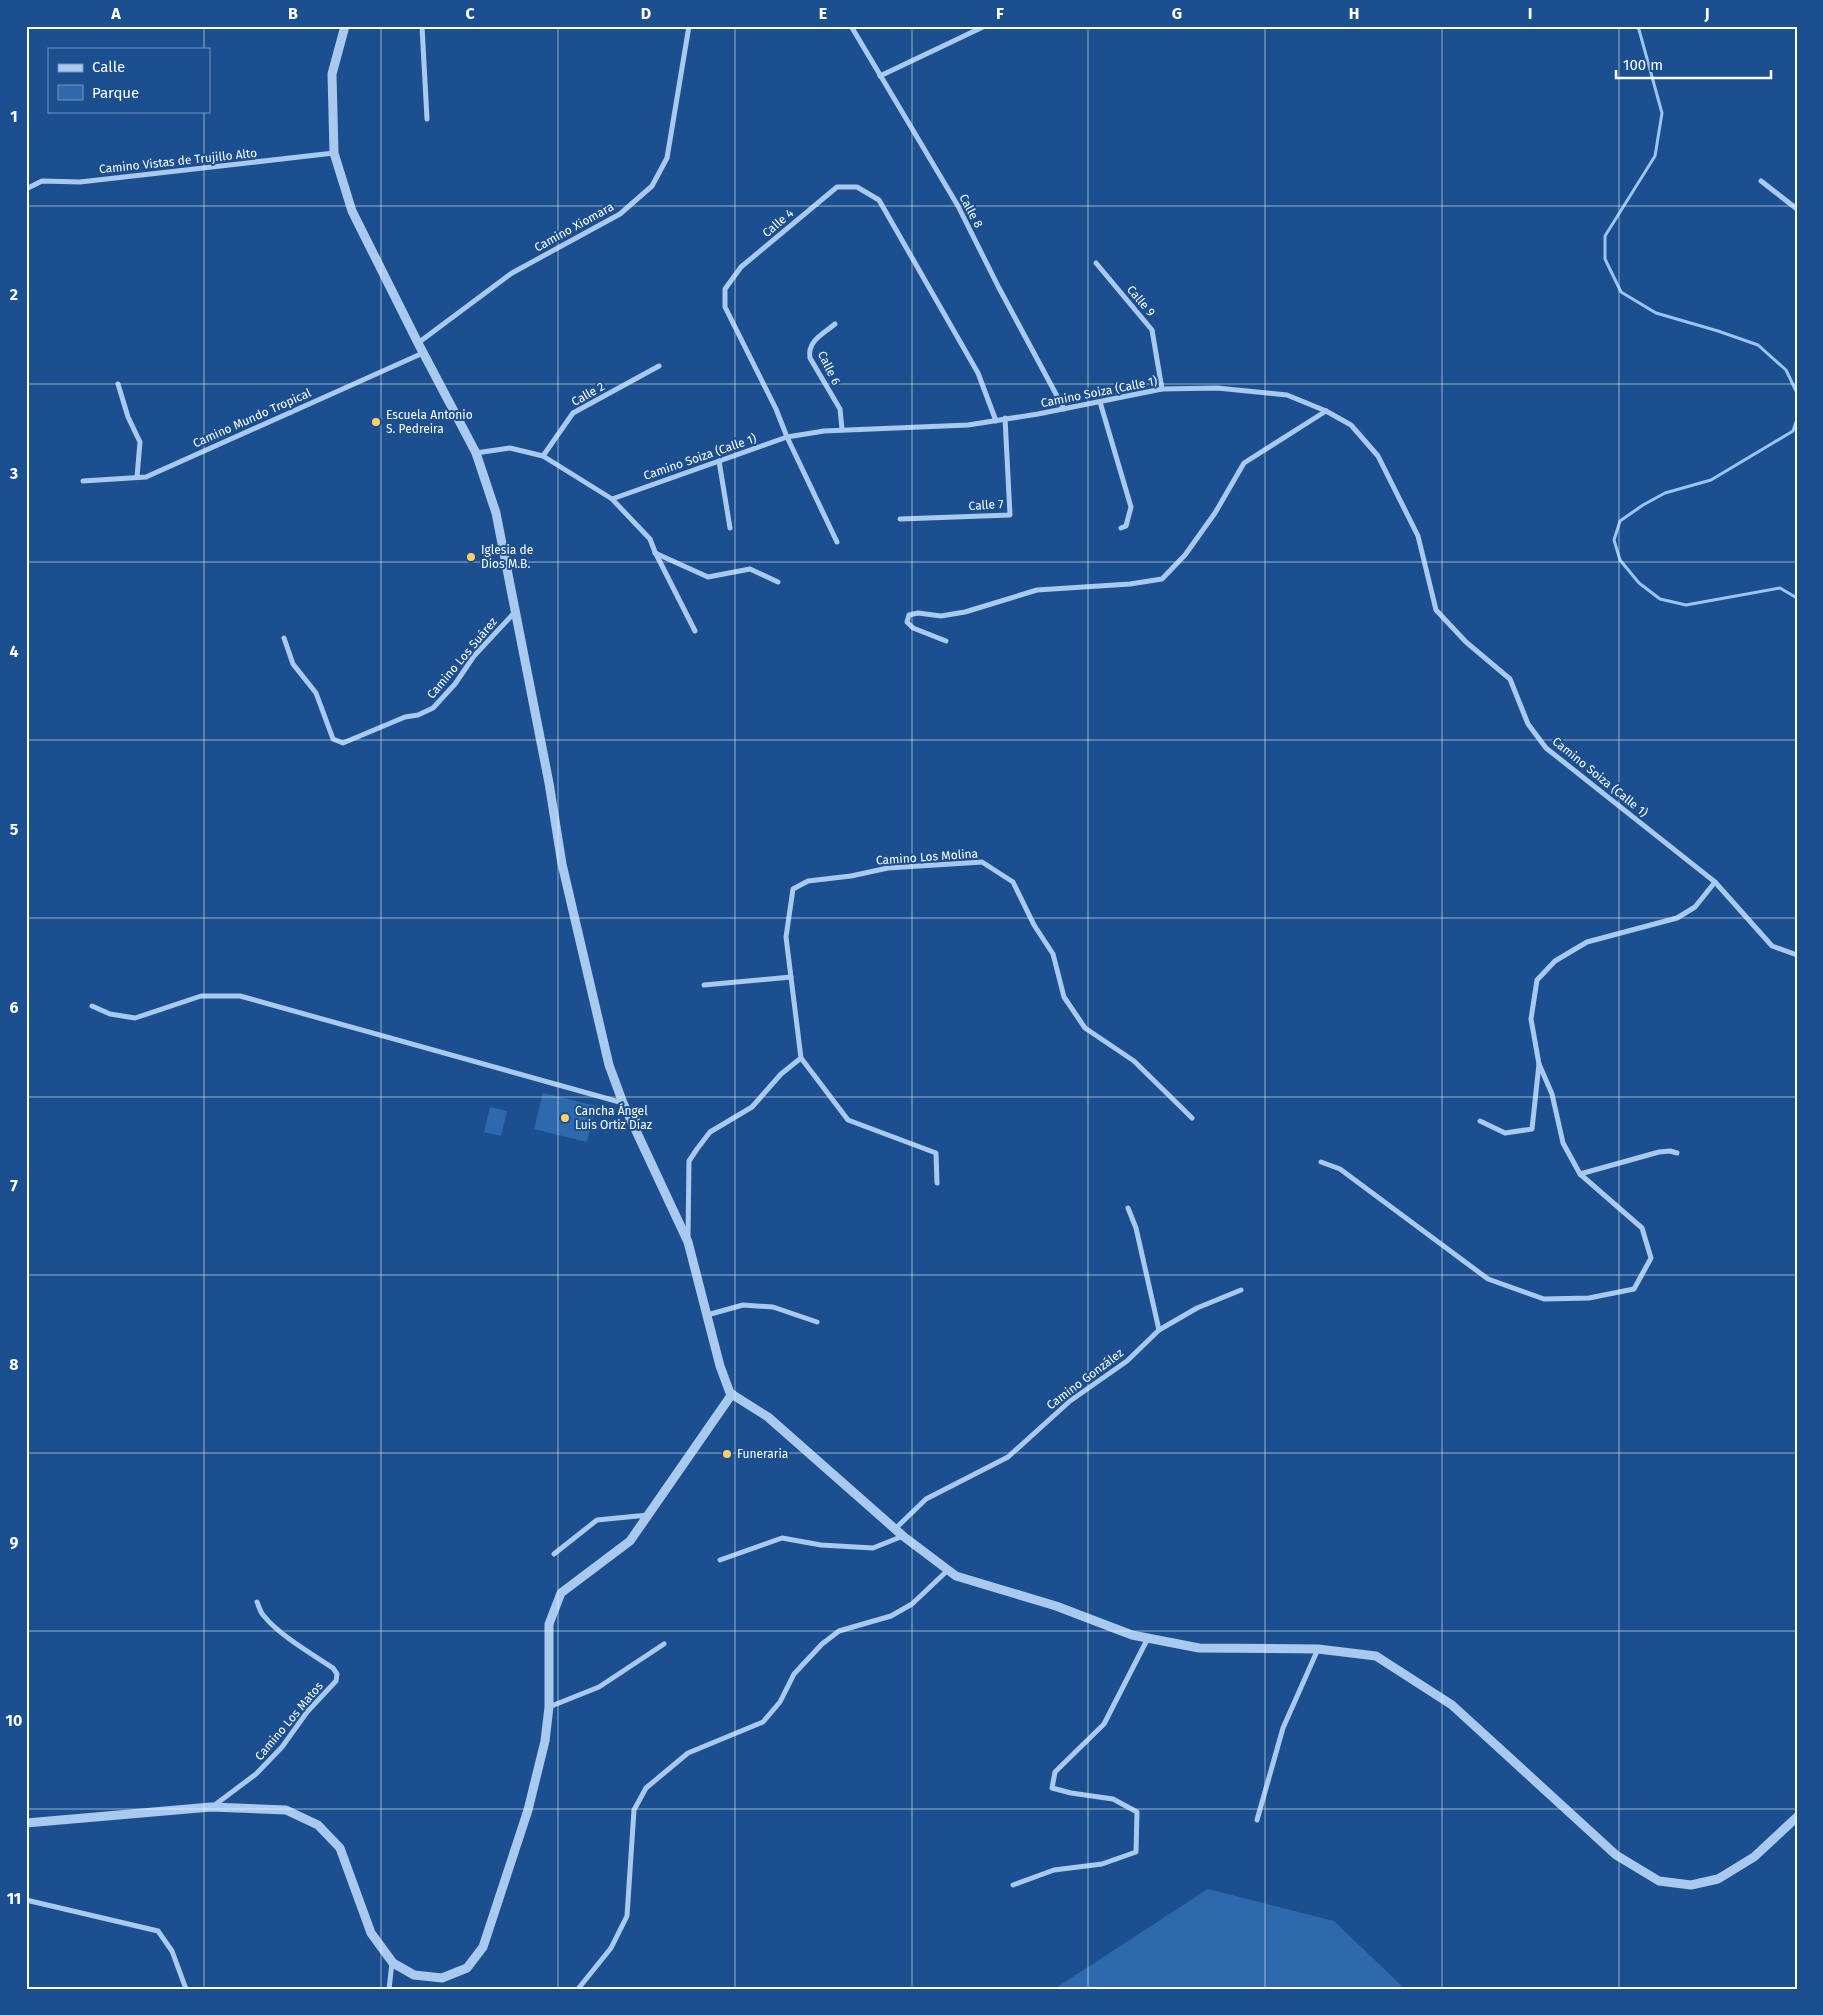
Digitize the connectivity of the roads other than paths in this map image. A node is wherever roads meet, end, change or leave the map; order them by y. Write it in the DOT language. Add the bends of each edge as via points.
graph roads {
  1 [pos="345,26"];
  2 [pos="422,26"];
  3 [pos="689,26"];
  4 [pos="851,26"];
  5 [pos="985,26"];
  6 [pos="880,76"];
  7 [pos="427,119"];
  8 [pos="334,153"];
  9 [pos="1761,181"];
  10 [pos="26,189"];
  11 [pos="1797,209"];
  12 [pos="1096,263"];
  13 [pos="835,324"];
  14 [pos="418,343"];
  15 [pos="424,353"];
  16 [pos="659,366"];
  17 [pos="118,384"];
  18 [pos="1162,389"];
  19 [pos="1100,402"];
  20 [pos="1064,409"];
  21 [pos="1326,411"];
  22 [pos="1005,418"];
  23 [pos="996,420"];
  24 [pos="842,430"];
  25 [pos="787,437"];
  26 [pos="476,453"];
  27 [pos="543,456"];
  28 [pos="719,461"];
  29 [pos="137,477"];
  30 [pos="83,481"];
  31 [pos="612,499"];
  32 [pos="900,519"];
  33 [pos="730,528"];
  34 [pos="1121,528"];
  35 [pos="837,542"];
  36 [pos="655,552"];
  37 [pos="778,582"];
  38 [pos="515,612"];
  39 [pos="695,631"];
  40 [pos="284,638"];
  41 [pos="946,641"];
  42 [pos="1715,882"];
  43 [pos="1797,955"];
  44 [pos="791,977"];
  45 [pos="704,986"];
  46 [pos="92,1006"];
  47 [pos="801,1058"];
  48 [pos="1539,1064"];
  49 [pos="623,1103"];
  50 [pos="1192,1118"];
  51 [pos="1480,1121"];
  52 [pos="1677,1153"];
  53 [pos="1321,1162"];
  54 [pos="1580,1174"];
  55 [pos="936,1184"];
  56 [pos="1128,1208"];
  57 [pos="688,1242"];
  58 [pos="1240,1290"];
  59 [pos="707,1315"];
  60 [pos="817,1322"];
  61 [pos="1159,1330"];
  62 [pos="732,1394"];
  63 [pos="648,1515"];
  64 [pos="895,1530"];
  65 [pos="903,1536"];
  66 [pos="554,1554"];
  67 [pos="720,1560"];
  68 [pos="948,1570"];
  69 [pos="257,1602"];
  70 [pos="1148,1638"];
  71 [pos="664,1644"];
  72 [pos="1318,1650"];
  73 [pos="549,1706"];
  74 [pos="212,1807"];
  75 [pos="1797,1816"];
  76 [pos="1257,1820"];
  77 [pos="26,1823"];
  78 [pos="1012,1885"];
  79 [pos="26,1900"];
  80 [pos="392,1962"];
  81 [pos="186,1989"];
  82 [pos="389,1989"];
  83 [pos="578,1989"];
  1 -- 8 [label="street" via="332,74"];
  2 -- 7 [label="street"];
  3 -- 14 [label="street, Camino Xiomara" via="667,158 652,186 620,214 512,273"];
  4 -- 6 [label="street, Calle 8"];
  5 -- 6 [label="street"];
  6 -- 20 [label="street, Calle 8" via="958,206"];
  8 -- 10 [label="street, Camino Vistas de Trujillo Alto" via="80,182 42,181"];
  8 -- 14 [label="street" via="352,211"];
  9 -- 11 [label="street"];
  12 -- 18 [label="street, Calle 9" via="1152,330"];
  13 -- 24 [label="street, Calle 6" via="811,344 809,353 840,409"];
  14 -- 15 [label="street"];
  15 -- 26 [label="street"];
  15 -- 29 [label="street, Camino Mundo Tropical" via="146,477"];
  16 -- 27 [label="street, Calle 2" via="573,413"];
  17 -- 29 [label="street" via="140,442"];
  18 -- 19 [label="street, Camino Soiza (Calle 1)"];
  18 -- 21 [label="street, Camino Soiza (Calle 1)" via="1217,388 1287,395"];
  19 -- 20 [label="street, Camino Soiza (Calle 1)"];
  19 -- 34 [label="street" via="1131,507 1126,526"];
  20 -- 22 [label="street, Camino Soiza (Calle 1)"];
  21 -- 41 [label="street" via="1244,463 1215,513 1185,555 1162,579 1037,590 965,612 941,616 910,615 907,622 913,628"];
  21 -- 42 [label="street, Camino Soiza (Calle 1)" via="1351,425 1378,456 1418,536 1436,610 1466,642 1510,679 1528,724 1546,748"];
  22 -- 23 [label="street, Camino Soiza (Calle 1)"];
  22 -- 32 [label="street, Calle 7" via="1010,515"];
  23 -- 24 [label="street, Camino Soiza (Calle 1)"];
  23 -- 25 [label="street, Calle 4" via="978,373 879,200 857,187 837,187 741,267 725,289 725,307 776,408"];
  24 -- 25 [label="street, Camino Soiza (Calle 1)"];
  25 -- 28 [label="street, Camino Soiza (Calle 1)"];
  25 -- 35 [label="street, Calle 4"];
  26 -- 27 [label="street" via="510,448"];
  26 -- 38 [label="street" via="496,513"];
  27 -- 31 [label="street"];
  28 -- 31 [label="street, Camino Soiza (Calle 1)"];
  28 -- 33 [label="street"];
  29 -- 30 [label="street, Camino Mundo Tropical"];
  31 -- 36 [label="street" via="650,539"];
  36 -- 37 [label="street" via="708,577 750,569"];
  36 -- 39 [label="street"];
  38 -- 40 [label="street, Camino Los Suárez" via="474,656 433,708 418,715 405,716 342,743 333,739 316,693 293,664"];
  38 -- 49 [label="street" via="562,864 609,1065"];
  42 -- 43 [label="street, Camino Soiza (Calle 1)" via="1772,946"];
  42 -- 48 [label="street" via="1695,908 1677,918 1587,942 1554,961 1537,980 1531,1019"];
  44 -- 45 [label="street"];
  44 -- 47 [label="street, Camino Los Molina"];
  44 -- 50 [label="street, Camino Los Molina" via="786,937 793,889 808,881 888,868 982,862 1013,882 1034,925 1053,954 1064,997 1085,1028 1134,1061"];
  46 -- 49 [label="street" via="110,1014 135,1018 201,996 240,996"];
  47 -- 55 [label="street" via="848,1120 936,1153"];
  47 -- 57 [label="street" via="781,1074 752,1107 710,1132 689,1161"];
  48 -- 51 [label="street" via="1532,1129 1505,1133"];
  48 -- 54 [label="street" via="1552,1094 1563,1143"];
  49 -- 57 [label="street"];
  52 -- 54 [label="street" via="1659,1152"];
  53 -- 54 [label="street" via="1340,1169 1488,1279 1544,1299 1588,1298 1634,1289 1651,1258 1642,1228"];
  56 -- 61 [label="street" via="1136,1228"];
  57 -- 59 [label="street"];
  58 -- 61 [label="street, Camino González" via="1197,1308"];
  59 -- 60 [label="street" via="743,1305 773,1307"];
  59 -- 62 [label="street" via="720,1366"];
  61 -- 64 [label="street, Camino González" via="1127,1361 1070,1401 1008,1457 926,1499"];
  62 -- 63 [label="street"];
  62 -- 64 [label="street" via="768,1417"];
  63 -- 66 [label="street" via="597,1520"];
  63 -- 73 [label="street" via="630,1541 561,1593 549,1624"];
  64 -- 65 [label="street"];
  65 -- 67 [label="street" via="873,1548 821,1545 782,1538"];
  65 -- 68 [label="street"];
  68 -- 70 [label="street" via="956,1576"];
  68 -- 83 [label="street" via="912,1604 890,1616 839,1631 822,1644 794,1674 780,1702 763,1722 688,1753 646,1788 634,1810 627,1916 611,1948"];
  69 -- 74 [label="street, Camino Los Matos" via="263,1615 274,1626 334,1668 336,1681 256,1774"];
  70 -- 72 [label="street" via="1200,1648"];
  70 -- 78 [label="street" via="1104,1724 1055,1772 1052,1788 1113,1799 1137,1812 1136,1852 1102,1864 1054,1870"];
  71 -- 73 [label="street" via="599,1687"];
  72 -- 75 [label="street" via="1376,1656 1452,1705 1616,1856 1659,1881 1691,1885 1718,1879 1754,1857"];
  72 -- 76 [label="street" via="1283,1728"];
  73 -- 80 [label="street" via="545,1741 528,1810 483,1947 467,1968 442,1978 414,1975"];
  74 -- 77 [label="street"];
  74 -- 80 [label="street" via="286,1810 318,1825 340,1848 371,1933"];
  79 -- 81 [label="street" via="158,1931 172,1951"];
  80 -- 82 [label="street"];
}
